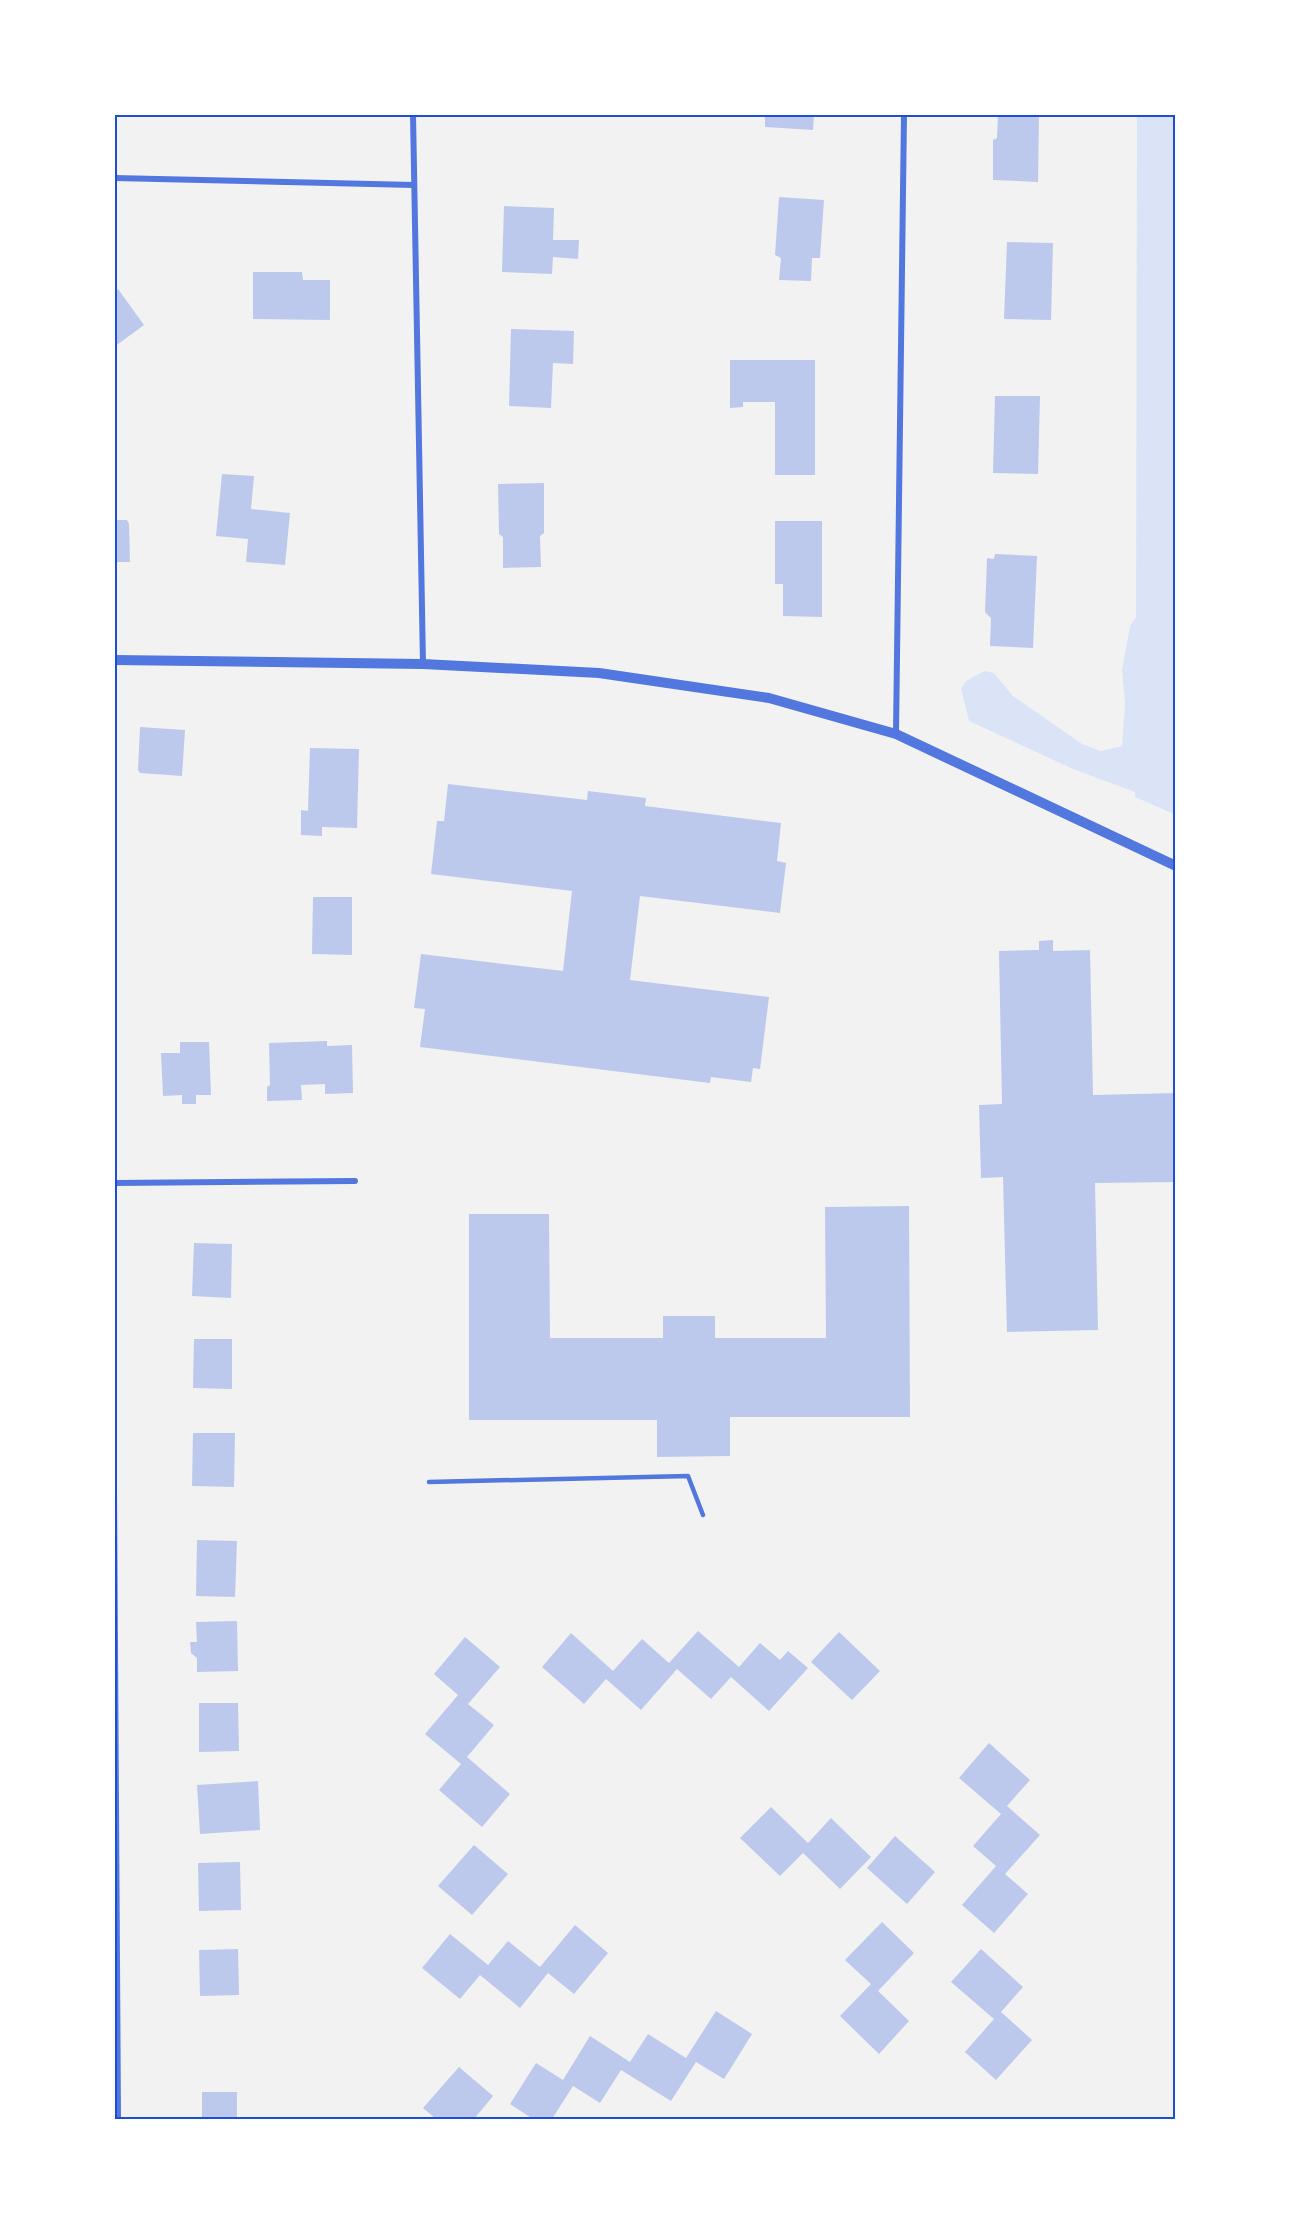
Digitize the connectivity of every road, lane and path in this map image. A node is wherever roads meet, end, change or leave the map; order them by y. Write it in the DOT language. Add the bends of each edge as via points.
graph roads {
  1 [pos="414,114"];
  2 [pos="904,114"];
  3 [pos="114,178"];
  4 [pos="414,185"];
  5 [pos="114,660"];
  6 [pos="423,664"];
  7 [pos="896,734"];
  8 [pos="1176,866"];
  9 [pos="355,1181"];
  10 [pos="114,1183"];
  11 [pos="429,1482"];
  12 [pos="114,1488"];
  13 [pos="704,1515"];
  14 [pos="116,1894"];
  15 [pos="118,2119"];
  1 -- 4 [label="street"];
  2 -- 7 [label="street"];
  3 -- 4 [label="street"];
  4 -- 6 [label="street"];
  5 -- 6 [label="street"];
  6 -- 7 [label="street" via="599,673 769,698"];
  7 -- 8 [label="street"];
  9 -- 10 [label="street"];
  11 -- 13 [label="lane" via="687,1476"];
  12 -- 14 [label="street"];
  14 -- 15 [label="street"];
}
